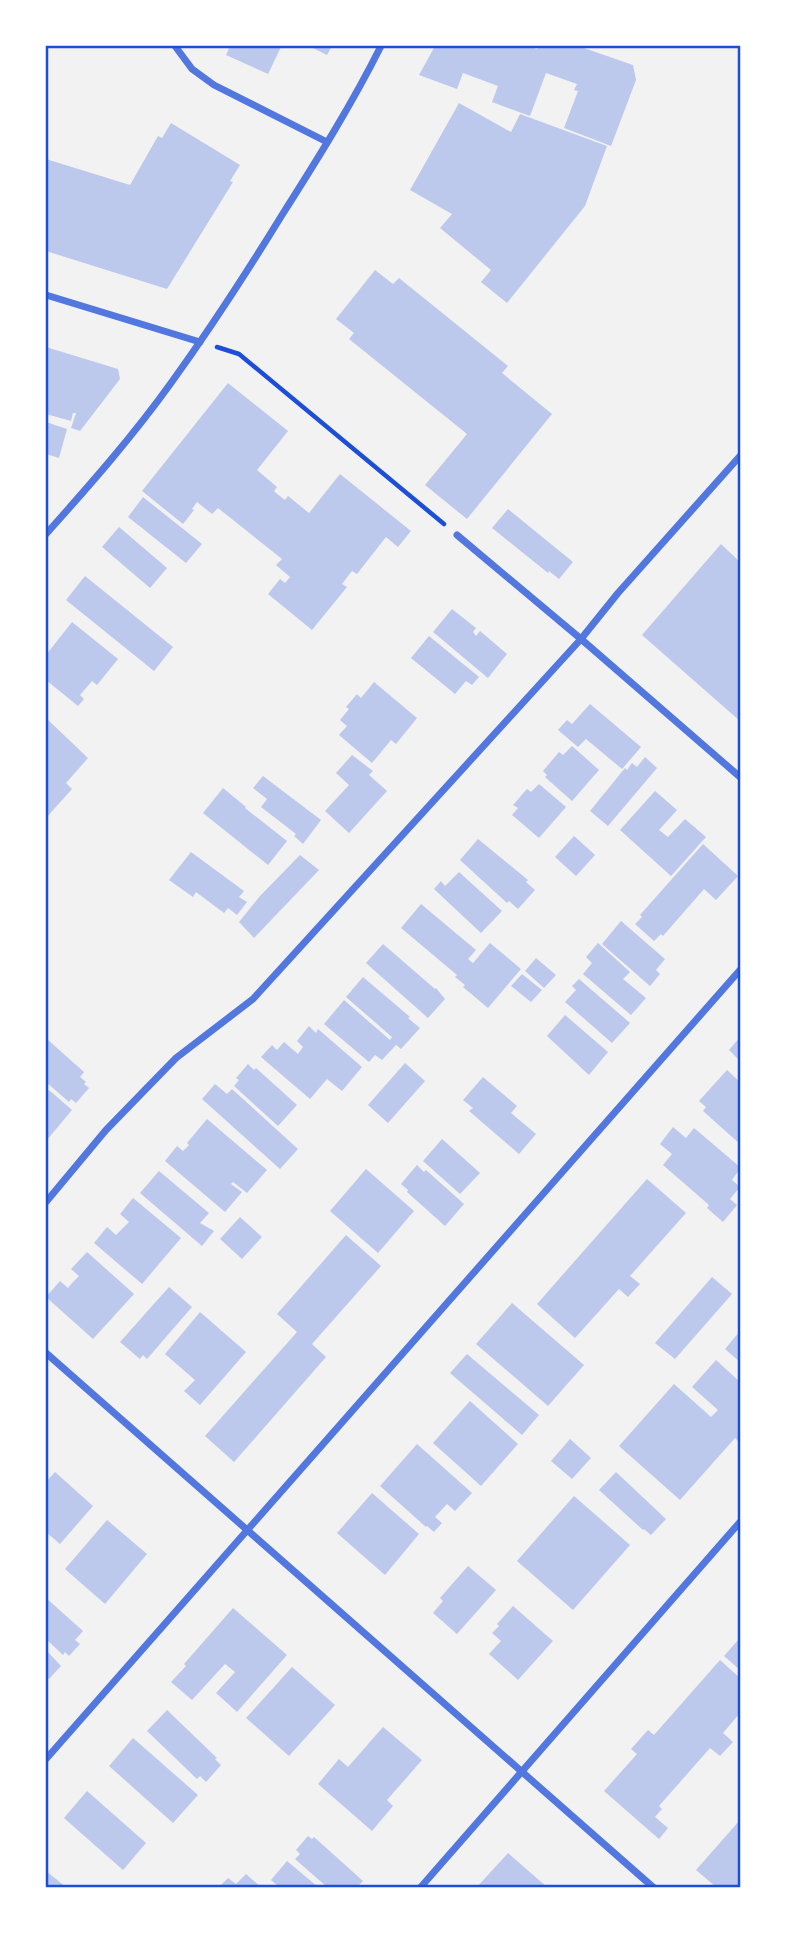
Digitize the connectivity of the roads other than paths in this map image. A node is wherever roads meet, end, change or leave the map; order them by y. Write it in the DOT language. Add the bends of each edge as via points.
graph roads {
  1 [pos="175,46"];
  2 [pos="381,46"];
  3 [pos="327,142"];
  4 [pos="46,295"];
  5 [pos="200,342"];
  6 [pos="740,456"];
  7 [pos="46,534"];
  8 [pos="457,535"];
  9 [pos="581,639"];
  10 [pos="740,777"];
  11 [pos="740,970"];
  12 [pos="46,1202"];
  13 [pos="46,1353"];
  14 [pos="740,1522"];
  15 [pos="247,1530"];
  16 [pos="46,1759"];
  17 [pos="522,1771"];
  18 [pos="420,1888"];
  19 [pos="654,1888"];
  1 -- 3 [label="street" via="192,69 214,85"];
  2 -- 3 [label="street"];
  3 -- 5 [label="street"];
  4 -- 5 [label="street"];
  5 -- 7 [label="street"];
  6 -- 9 [label="street"];
  8 -- 9 [label="street"];
  9 -- 10 [label="street"];
  9 -- 12 [label="street" via="253,999 176,1058 106,1130"];
  11 -- 15 [label="street"];
  13 -- 15 [label="street"];
  14 -- 17 [label="street"];
  15 -- 16 [label="street"];
  15 -- 17 [label="street"];
  17 -- 18 [label="street"];
  17 -- 19 [label="street"];
}
